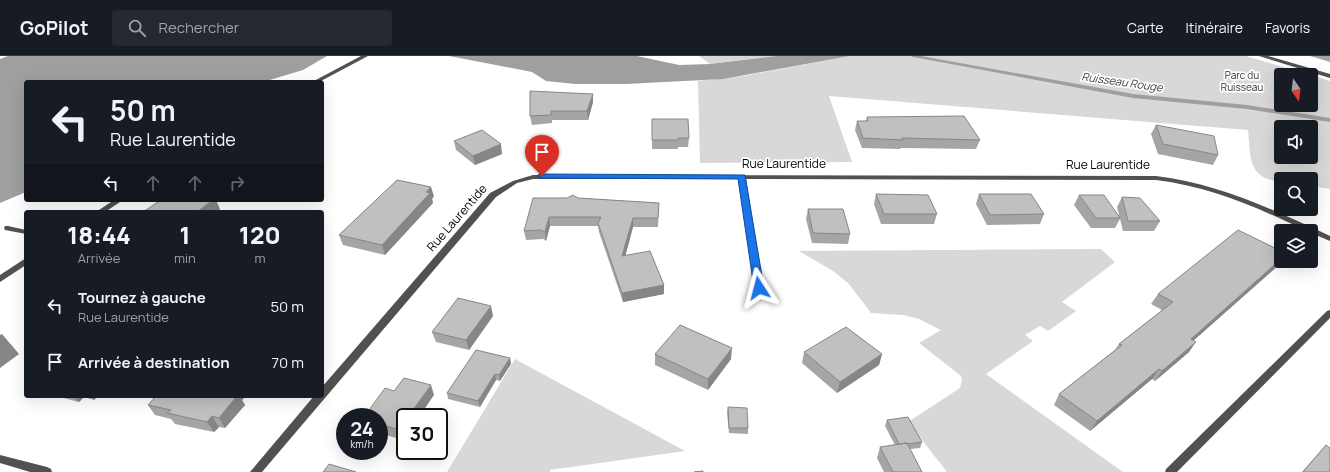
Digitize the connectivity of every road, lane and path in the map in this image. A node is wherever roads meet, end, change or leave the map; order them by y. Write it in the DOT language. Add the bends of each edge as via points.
graph roads {
  1 [pos="365,56"];
  2 [pos="1262,56"];
  3 [pos="1330,76"];
  4 [pos="319,80"];
  5 [pos="742,177"];
  6 [pos="116,202"];
  7 [pos="103,210"];
  8 [pos="8,228"];
  9 [pos="24,232"];
  10 [pos="1330,239"];
  11 [pos="24,262"];
  12 [pos="0,278"];
  13 [pos="759,288"];
  14 [pos="1330,313"];
  15 [pos="324,392"];
  16 [pos="318,398"];
  17 [pos="0,459"];
  18 [pos="47,472"];
  19 [pos="255,472"];
  20 [pos="1170,472"];
  1 -- 4 [label="street"];
  2 -- 3 [label="street"];
  5 -- 10 [label="street, Rue Laurentide" via="1170,179 1199,184 1229,194"];
  5 -- 13 [label="street"];
  5 -- 15 [label="street, Rue Laurentide" via="542,176 523,179 506,186 493,195"];
  6 -- 7 [label="street"];
  8 -- 9 [label="street"];
  11 -- 12 [label="street"];
  14 -- 20 [label="street"];
  16 -- 19 [label="street, Rue Laurentide"];
  17 -- 18 [label="street"];
}
